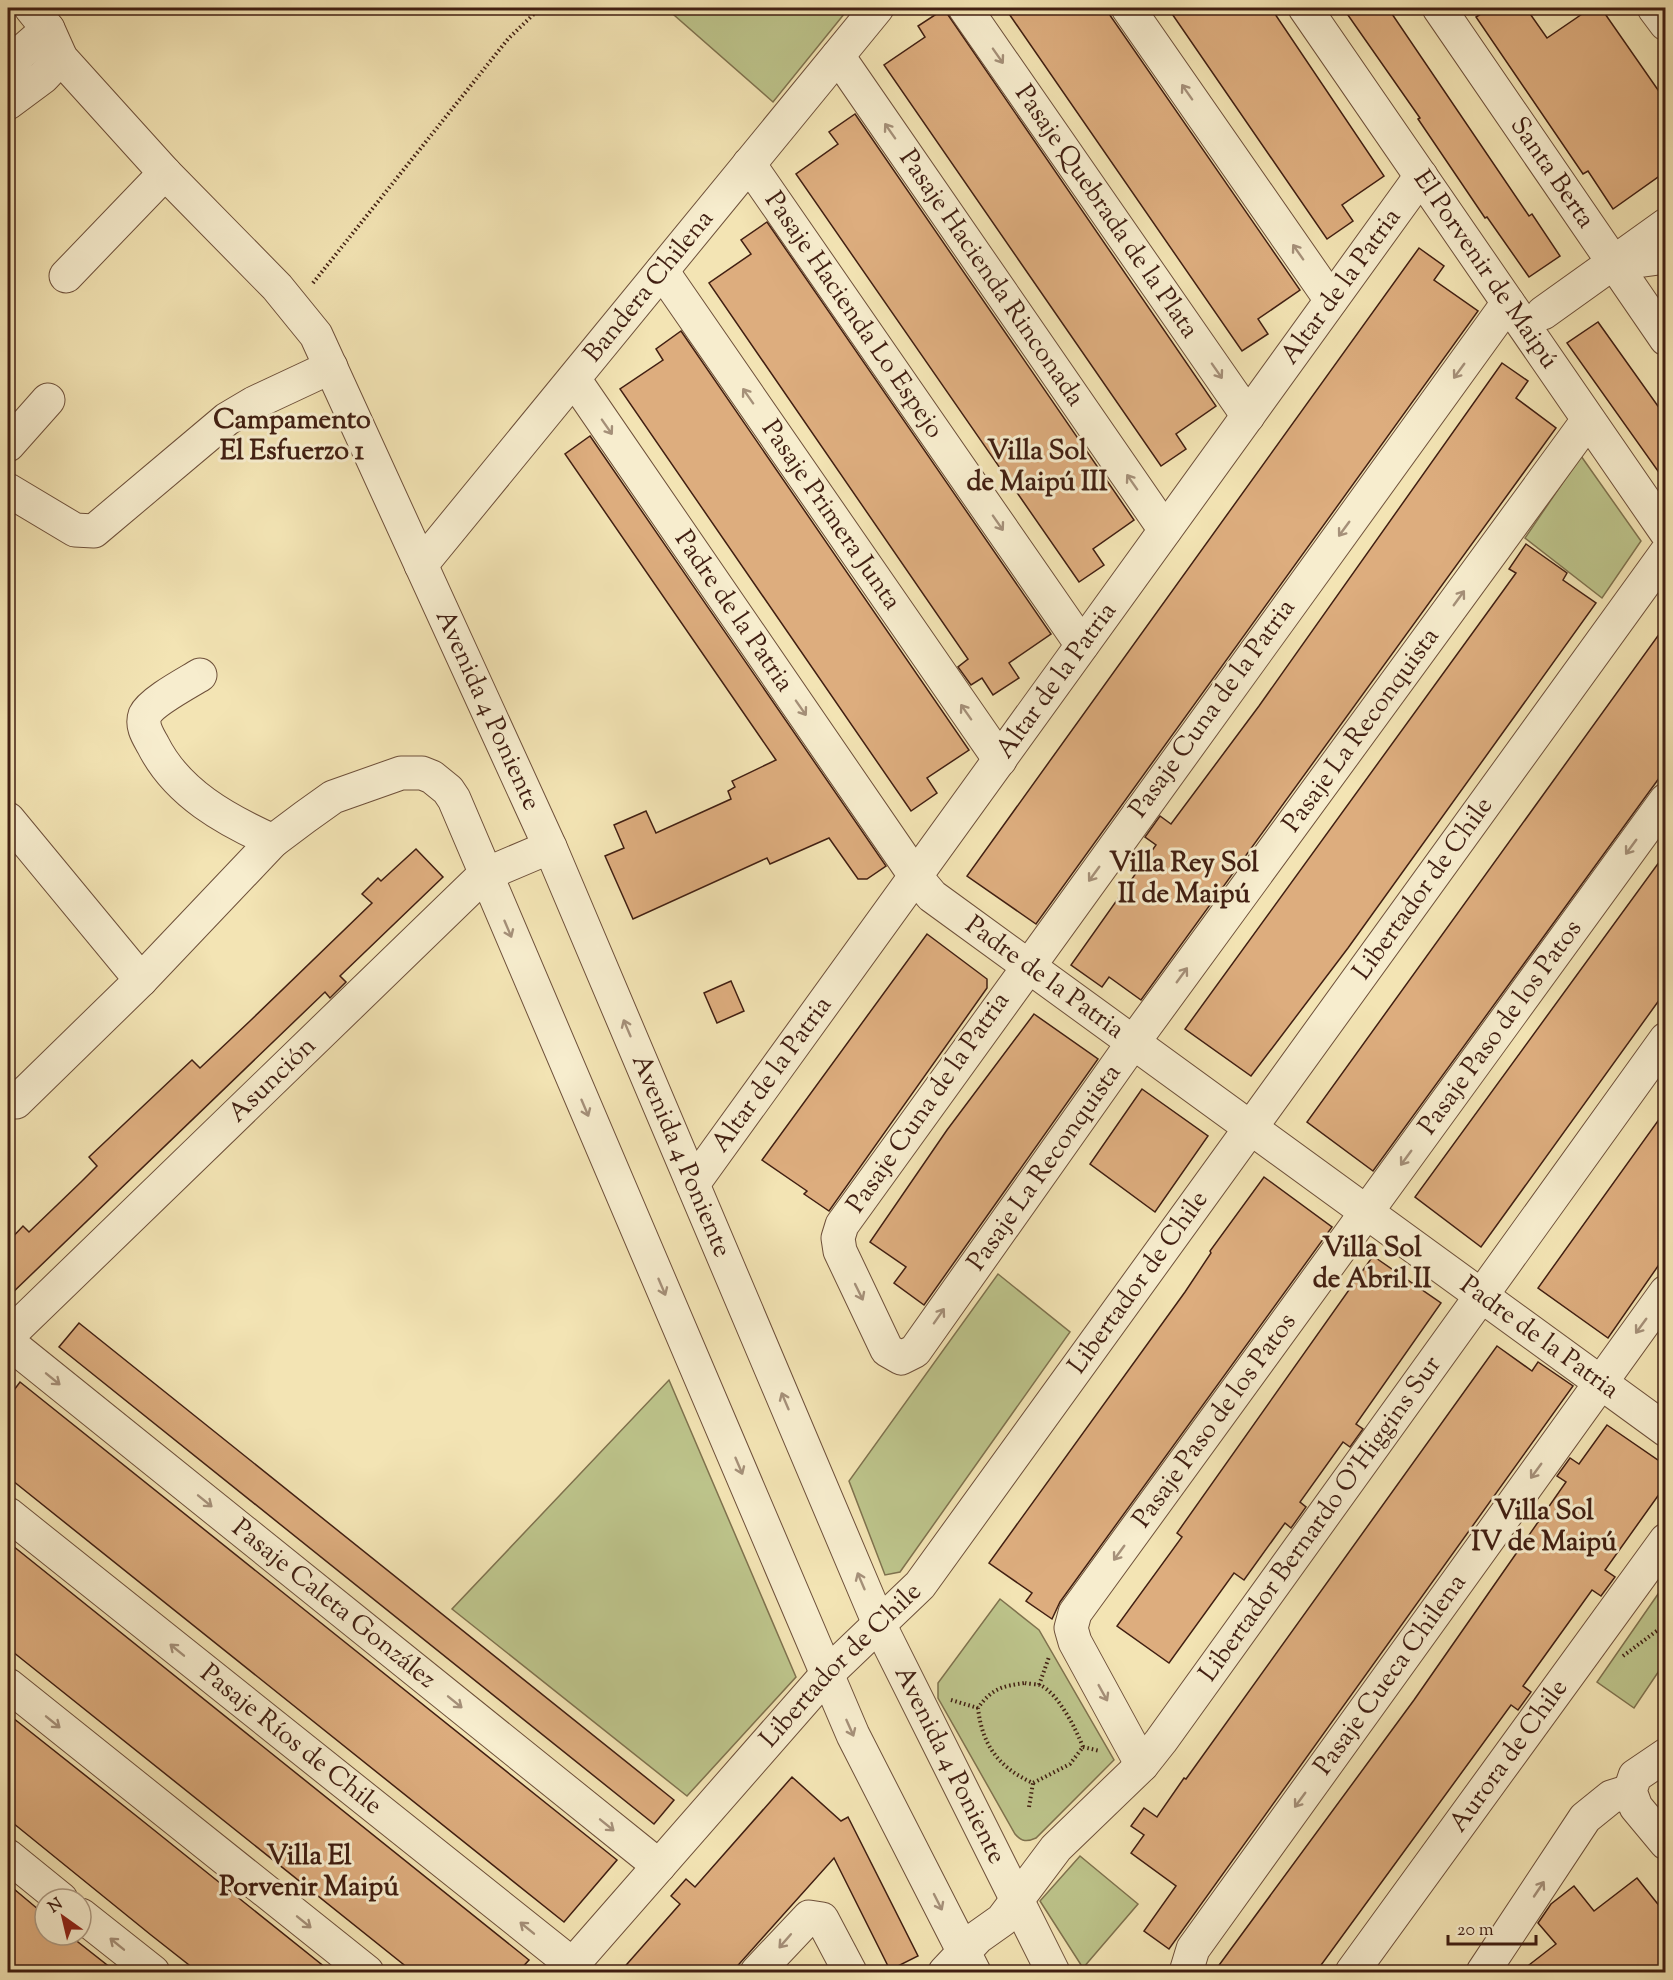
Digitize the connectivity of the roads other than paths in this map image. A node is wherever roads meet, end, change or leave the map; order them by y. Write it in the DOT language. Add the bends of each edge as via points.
graph roads {
  1 [pos="877,8"];
  2 [pos="965,8"];
  3 [pos="1128,8"];
  4 [pos="1305,8"];
  5 [pos="1438,8"];
  6 [pos="1654,8"];
  7 [pos="39,18"];
  8 [pos="1665,24"];
  9 [pos="838,56"];
  10 [pos="61,58"];
  11 [pos="8,64"];
  12 [pos="8,103"];
  13 [pos="749,164"];
  14 [pos="165,173"];
  15 [pos="1421,176"];
  16 [pos="1665,225"];
  17 [pos="1665,257"];
  18 [pos="1614,264"];
  19 [pos="662,271"];
  20 [pos="66,276"];
  21 [pos="1331,300"];
  22 [pos="1508,303"];
  23 [pos="1543,313"];
  24 [pos="1665,339"];
  25 [pos="331,367"];
  26 [pos="574,379"];
  27 [pos="48,400"];
  28 [pos="1248,416"];
  29 [pos="1588,420"];
  30 [pos="8,446"];
  31 [pos="8,490"];
  32 [pos="1165,530"];
  33 [pos="1665,532"];
  34 [pos="1665,553"];
  35 [pos="421,565"];
  36 [pos="1082,645"];
  37 [pos="200,675"];
  38 [pos="1000,760"];
  39 [pos="1665,800"];
  40 [pos="14,840"];
  41 [pos="273,841"];
  42 [pos="550,847"];
  43 [pos="484,875"];
  44 [pos="916,877"];
  45 [pos="1026,966"];
  46 [pos="141,980"];
  47 [pos="1665,1039"];
  48 [pos="1132,1044"];
  49 [pos="16,1102"];
  50 [pos="1250,1128"];
  51 [pos="693,1184"];
  52 [pos="1366,1213"];
  53 [pos="1665,1292"];
  54 [pos="1479,1295"];
  55 [pos="8,1336"];
  56 [pos="8,1342"];
  57 [pos="901,1358"];
  58 [pos="1600,1382"];
  59 [pos="1665,1430"];
  60 [pos="8,1514"];
  61 [pos="1665,1540"];
  62 [pos="880,1626"];
  63 [pos="827,1674"];
  64 [pos="8,1685"];
  65 [pos="1665,1755"];
  66 [pos="1142,1765"];
  67 [pos="1630,1791"];
  68 [pos="1665,1843"];
  69 [pos="8,1856"];
  70 [pos="659,1866"];
  71 [pos="46,1887"];
  72 [pos="1017,1902"];
  73 [pos="93,1924"];
  74 [pos="961,1965"];
  75 [pos="569,1969"];
  76 [pos="153,1972"];
  77 [pos="367,1972"];
  78 [pos="757,1972"];
  79 [pos="850,1972"];
  80 [pos="1053,1972"];
  81 [pos="1186,1972"];
  82 [pos="1352,1972"];
  83 [pos="1483,1972"];
  1 -- 9 [label="street, Bandera Chilena"];
  2 -- 28 [label="street, Pasaje Quebrada de la Plata, one-way"];
  21 -- 3 [label="street, one-way"];
  4 -- 15 [label="street, El Porvenir de Maipú"];
  5 -- 18 [label="street, Santa Berta"];
  6 -- 8 [label="street"];
  7 -- 10 [label="street, Avenida 4 Poniente"];
  7 -- 11 [label="street"];
  9 -- 13 [label="street, Bandera Chilena"];
  32 -- 9 [label="street, Pasaje Hacienda Rinconada, one-way"];
  10 -- 12 [label="street"];
  10 -- 14 [label="street, Avenida 4 Poniente"];
  13 -- 19 [label="street, Bandera Chilena"];
  13 -- 36 [label="street, Pasaje Hacienda Lo Espejo, one-way"];
  14 -- 20 [label="street"];
  14 -- 25 [label="street, Avenida 4 Poniente" via="293,307 316,335"];
  15 -- 21 [label="street, Altar de la Patria"];
  15 -- 22 [label="street, El Porvenir de Maipú"];
  16 -- 18 [label="street"];
  17 -- 18 [label="street"];
  18 -- 23 [label="street"];
  18 -- 24 [label="street, Santa Berta"];
  19 -- 26 [label="street, Bandera Chilena"];
  38 -- 19 [label="street, Pasaje Primera Junta, one-way"];
  21 -- 28 [label="street, Altar de la Patria"];
  22 -- 29 [label="street, El Porvenir de Maipú"];
  22 -- 45 [label="street, Pasaje Cuna de la Patria, one-way"];
  25 -- 31 [label="street" via="227,418 94,531 75,530"];
  25 -- 35 [label="street, Avenida 4 Poniente"];
  26 -- 35 [label="street, Bandera Chilena"];
  26 -- 44 [label="street, Padre de la Patria, one-way"];
  27 -- 30 [label="street"];
  28 -- 32 [label="street, Altar de la Patria"];
  29 -- 33 [label="street, El Porvenir de Maipú"];
  48 -- 29 [label="street, Pasaje La Reconquista, one-way"];
  32 -- 36 [label="street, Altar de la Patria"];
  34 -- 50 [label="street, Libertador de Chile"];
  35 -- 42 [label="street, Avenida 4 Poniente"];
  36 -- 38 [label="street, Altar de la Patria"];
  37 -- 41 [label="street" via="149,709 144,722 146,732 159,757 185,787 216,812"];
  38 -- 44 [label="street, Altar de la Patria"];
  39 -- 52 [label="street, Pasaje Paso de los Patos, one-way"];
  40 -- 46 [label="street"];
  41 -- 43 [label="street" via="333,797 401,772 422,773 432,777 454,799"];
  41 -- 46 [label="street"];
  42 -- 43 [label="street, Asunción"];
  51 -- 42 [label="street, Avenida 4 Poniente, one-way"];
  43 -- 55 [label="street, Asunción"];
  43 -- 63 [label="street, one-way"];
  44 -- 45 [label="street, Padre de la Patria" via="942,905"];
  44 -- 51 [label="street, Altar de la Patria"];
  45 -- 48 [label="street, Padre de la Patria"];
  45 -- 57 [label="street, Pasaje Cuna de la Patria, one-way" via="839,1231 840,1251 887,1350"];
  46 -- 49 [label="street"];
  47 -- 54 [label="street, Libertador Bernardo O'Higgins Sur"];
  48 -- 50 [label="street, Padre de la Patria"];
  57 -- 48 [label="street, Pasaje La Reconquista, one-way" via="915,1351"];
  50 -- 52 [label="street, Padre de la Patria"];
  50 -- 62 [label="street, Libertador de Chile" via="920,1585"];
  62 -- 51 [label="street, Avenida 4 Poniente, one-way"];
  52 -- 54 [label="street, Padre de la Patria"];
  52 -- 66 [label="street, Pasaje Paso de los Patos, one-way" via="1072,1621 1075,1642"];
  53 -- 58 [label="street, Pasaje Cueca Chilena, one-way"];
  54 -- 58 [label="street, Padre de la Patria"];
  54 -- 66 [label="street, Libertador Bernardo O'Higgins Sur"];
  56 -- 70 [label="street, Pasaje Caleta González, one-way"];
  58 -- 59 [label="street, Padre de la Patria"];
  58 -- 81 [label="street, Pasaje Cueca Chilena, one-way" via="1192,1949"];
  75 -- 60 [label="street, Pasaje Ríos de Chile, one-way"];
  61 -- 82 [label="street, Aurora de Chile"];
  62 -- 63 [label="street, Libertador de Chile"];
  62 -- 72 [label="street, Avenida 4 Poniente"];
  63 -- 70 [label="street, Libertador de Chile"];
  63 -- 74 [label="street, one-way"];
  64 -- 77 [label="street, one-way"];
  65 -- 67 [label="street" via="1635,1776"];
  66 -- 72 [label="street, Libertador Bernardo O'Higgins Sur" via="1056,1848"];
  67 -- 68 [label="street" via="1636,1807"];
  83 -- 67 [label="street, one-way" via="1585,1818 1611,1797"];
  69 -- 71 [label="street"];
  70 -- 75 [label="street, Libertador de Chile"];
  72 -- 74 [label="street, Libertador Bernardo O'Higgins Sur"];
  72 -- 80 [label="street, Avenida 4 Poniente"];
  76 -- 73 [label="street, one-way"];
  79 -- 78 [label="street, one-way" via="826,1925 816,1917 803,1920"];
}
